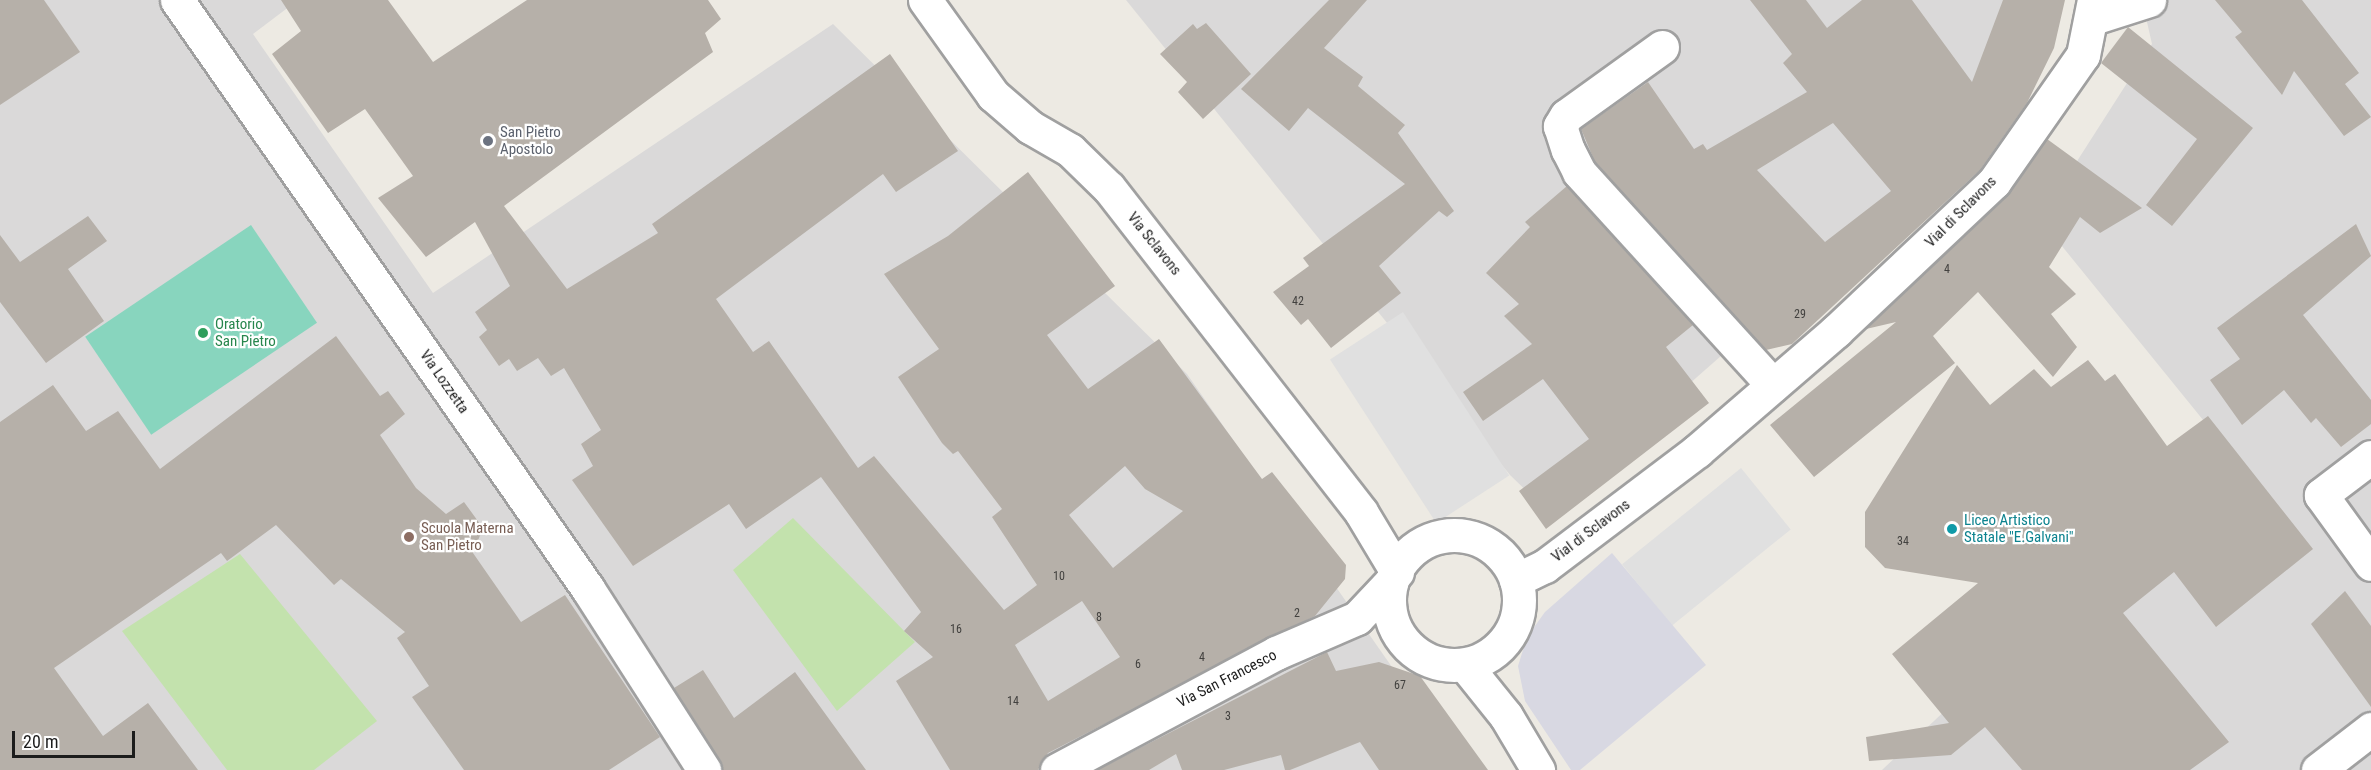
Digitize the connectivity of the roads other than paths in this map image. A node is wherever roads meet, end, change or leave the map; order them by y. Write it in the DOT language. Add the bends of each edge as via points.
graph roads {
  1 [pos="177,0"];
  2 [pos="925,0"];
  3 [pos="2149,0"];
  4 [pos="2093,9"];
  5 [pos="1662,47"];
  6 [pos="1773,385"];
  7 [pos="2371,457"];
  8 [pos="1361,512"];
  9 [pos="1424,543"];
  10 [pos="2371,564"];
  11 [pos="1394,577"];
  12 [pos="1516,580"];
  13 [pos="1503,643"];
  14 [pos="1465,664"];
  15 [pos="1506,716"];
  16 [pos="2371,729"];
  17 [pos="704,770"];
  18 [pos="1058,770"];
  19 [pos="1538,770"];
  20 [pos="2318,770"];
  1 -- 17 [label="street, Via Lozzetta" via="588,588"];
  2 -- 8 [label="street, Via Sclavons" via="993,95 1030,127 1070,150 1109,188"];
  3 -- 4 [label="street"];
  4 -- 6 [label="street, Vial di Sclavons" via="2083,55 1994,182"];
  5 -- 6 [label="street" via="1566,116 1560,126 1579,172"];
  6 -- 12 [label="street, Vial di Sclavons" via="1545,566"];
  7 -- 10 [label="street" via="2321,495"];
  8 -- 9 [label="street, Via Sclavons"];
  8 -- 11 [label="street, Via Sclavons"];
  9 -- 11 [label="street"];
  9 -- 12 [label="street" via="1453,535 1474,538 1507,561"];
  11 -- 14 [label="street, Via Sclavons" via="1393,623 1404,642 1421,657"];
  11 -- 18 [label="street, Via San Francesco" via="1357,618 1276,653"];
  12 -- 13 [label="street" via="1519,602"];
  13 -- 14 [label="street"];
  13 -- 15 [label="street"];
  14 -- 15 [label="street"];
  15 -- 19 [label="street"];
  16 -- 20 [label="street"];
}
